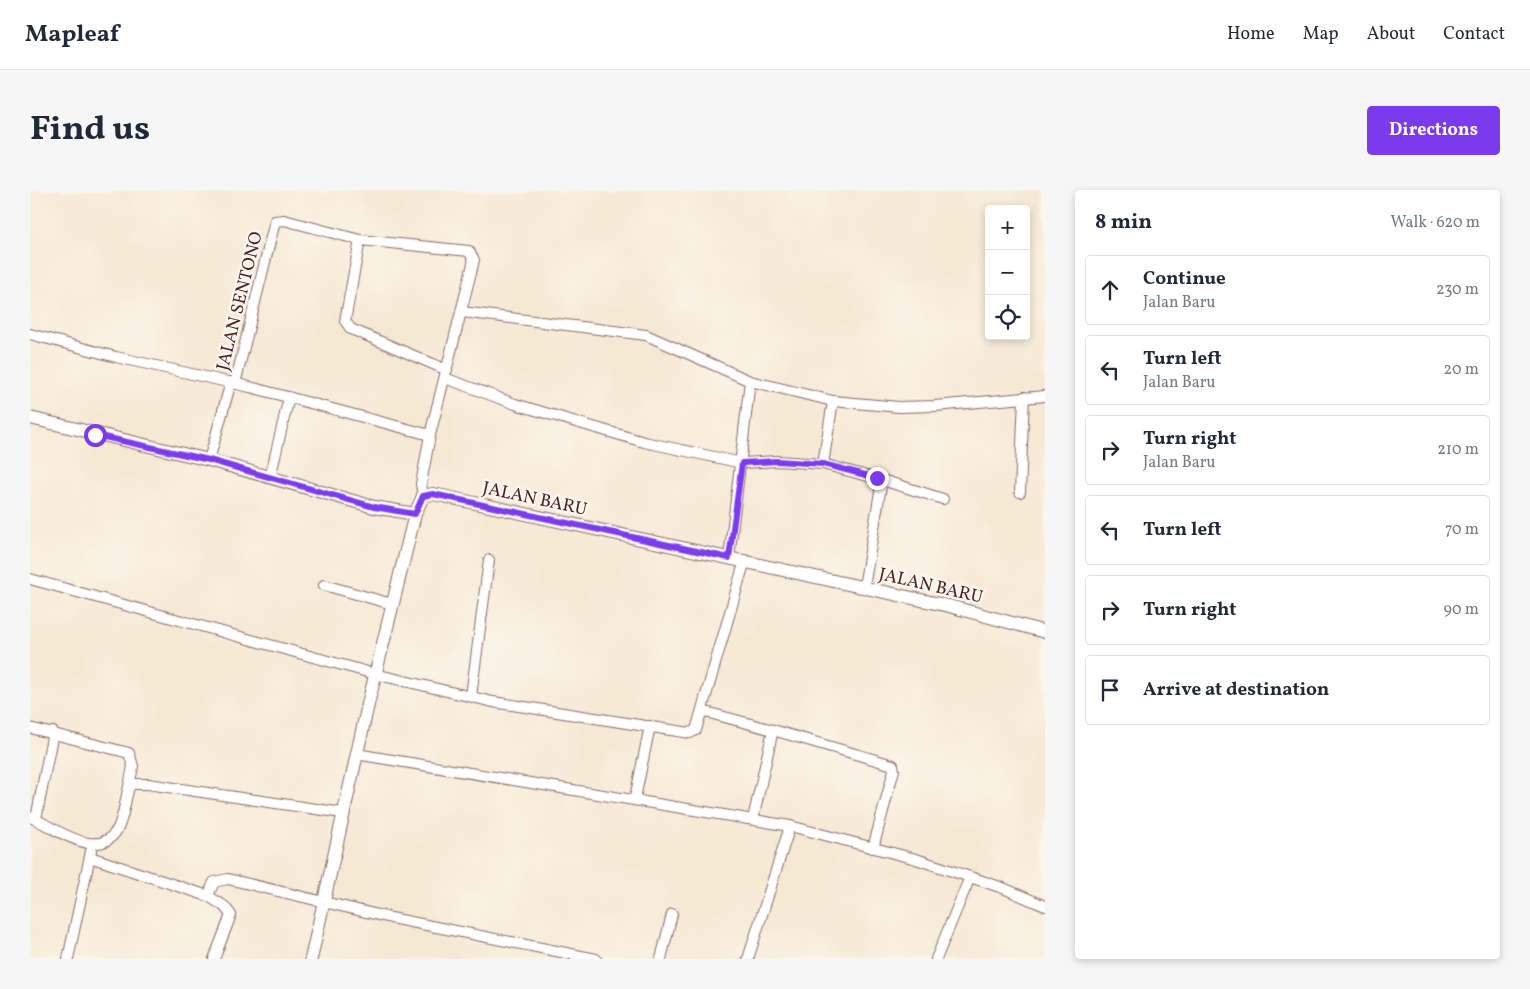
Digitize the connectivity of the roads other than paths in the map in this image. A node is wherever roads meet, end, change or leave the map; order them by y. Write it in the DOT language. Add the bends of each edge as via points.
graph roads {
  1 [pos="360,240"];
  2 [pos="462,312"];
  3 [pos="30,334"];
  4 [pos="446,374"];
  5 [pos="750,381"];
  6 [pos="233,383"];
  7 [pos="1045,396"];
  8 [pos="289,397"];
  9 [pos="1024,397"];
  10 [pos="833,402"];
  11 [pos="30,418"];
  12 [pos="430,435"];
  13 [pos="209,460"];
  14 [pos="742,463"];
  15 [pos="823,464"];
  16 [pos="270,478"];
  17 [pos="882,480"];
  18 [pos="1020,492"];
  19 [pos="423,496"];
  20 [pos="943,499"];
  21 [pos="415,514"];
  22 [pos="729,558"];
  23 [pos="489,560"];
  24 [pos="745,560"];
  25 [pos="30,579"];
  26 [pos="324,585"];
  27 [pos="864,587"];
  28 [pos="392,604"];
  29 [pos="1045,632"];
  30 [pos="375,674"];
  31 [pos="471,696"];
  32 [pos="702,711"];
  33 [pos="650,726"];
  34 [pos="30,728"];
  35 [pos="772,730"];
  36 [pos="53,732"];
  37 [pos="356,754"];
  38 [pos="129,787"];
  39 [pos="635,798"];
  40 [pos="343,813"];
  41 [pos="33,818"];
  42 [pos="753,819"];
  43 [pos="790,826"];
  44 [pos="92,845"];
  45 [pos="873,848"];
  46 [pos="90,857"];
  47 [pos="970,877"];
  48 [pos="208,896"];
  49 [pos="324,900"];
  50 [pos="1045,906"];
  51 [pos="672,914"];
  52 [pos="68,959"];
  53 [pos="214,959"];
  54 [pos="311,959"];
  55 [pos="596,959"];
  56 [pos="661,959"];
  57 [pos="749,959"];
  58 [pos="936,959"];
  1 -- 2 [label="street, JALAN SENTONO" via="469,251 474,260"];
  1 -- 4 [label="street" via="345,321 351,329"];
  1 -- 6 [label="street, JALAN SENTONO" via="284,220 275,221"];
  2 -- 4 [label="street, JALAN SENTONO"];
  2 -- 5 [label="street" via="646,335"];
  3 -- 6 [label="street"];
  4 -- 12 [label="street, JALAN SENTONO"];
  4 -- 14 [label="street" via="515,404 644,442"];
  5 -- 10 [label="street"];
  5 -- 14 [label="street"];
  6 -- 8 [label="street"];
  6 -- 13 [label="street"];
  7 -- 9 [label="street"];
  8 -- 12 [label="street"];
  8 -- 16 [label="street"];
  9 -- 10 [label="street" via="899,407"];
  9 -- 18 [label="street"];
  10 -- 15 [label="street"];
  11 -- 13 [label="street"];
  12 -- 19 [label="street, JALAN SENTONO" via="421,484"];
  13 -- 16 [label="street"];
  14 -- 15 [label="street"];
  14 -- 22 [label="street"];
  15 -- 17 [label="street"];
  16 -- 21 [label="street" via="374,507"];
  17 -- 20 [label="street"];
  17 -- 27 [label="street"];
  19 -- 21 [label="street"];
  19 -- 22 [label="street, JALAN BARU" via="443,496"];
  21 -- 28 [label="street"];
  22 -- 24 [label="street, JALAN BARU"];
  23 -- 31 [label="street"];
  24 -- 27 [label="street, JALAN BARU"];
  24 -- 32 [label="street"];
  25 -- 30 [label="street"];
  26 -- 28 [label="street"];
  27 -- 29 [label="street, JALAN BARU"];
  28 -- 30 [label="street"];
  30 -- 31 [label="street"];
  30 -- 37 [label="street"];
  31 -- 33 [label="street"];
  32 -- 33 [label="street" via="694,733"];
  32 -- 35 [label="street"];
  33 -- 39 [label="street"];
  34 -- 36 [label="street"];
  35 -- 42 [label="street"];
  35 -- 45 [label="street" via="893,765"];
  36 -- 38 [label="street" via="129,753 133,766"];
  36 -- 41 [label="street"];
  37 -- 39 [label="street"];
  37 -- 40 [label="street"];
  38 -- 40 [label="street" via="148,784"];
  38 -- 44 [label="street" via="118,828 110,838"];
  39 -- 42 [label="street"];
  40 -- 49 [label="street"];
  41 -- 44 [label="street"];
  42 -- 43 [label="street"];
  43 -- 45 [label="street"];
  43 -- 57 [label="street"];
  44 -- 46 [label="street"];
  45 -- 47 [label="street"];
  46 -- 48 [label="street"];
  46 -- 52 [label="street"];
  47 -- 50 [label="street"];
  47 -- 58 [label="street"];
  48 -- 49 [label="street" via="214,882 228,879"];
  48 -- 53 [label="street" via="231,915"];
  49 -- 54 [label="street"];
  49 -- 55 [label="street" via="409,922"];
  51 -- 56 [label="street"];
}
